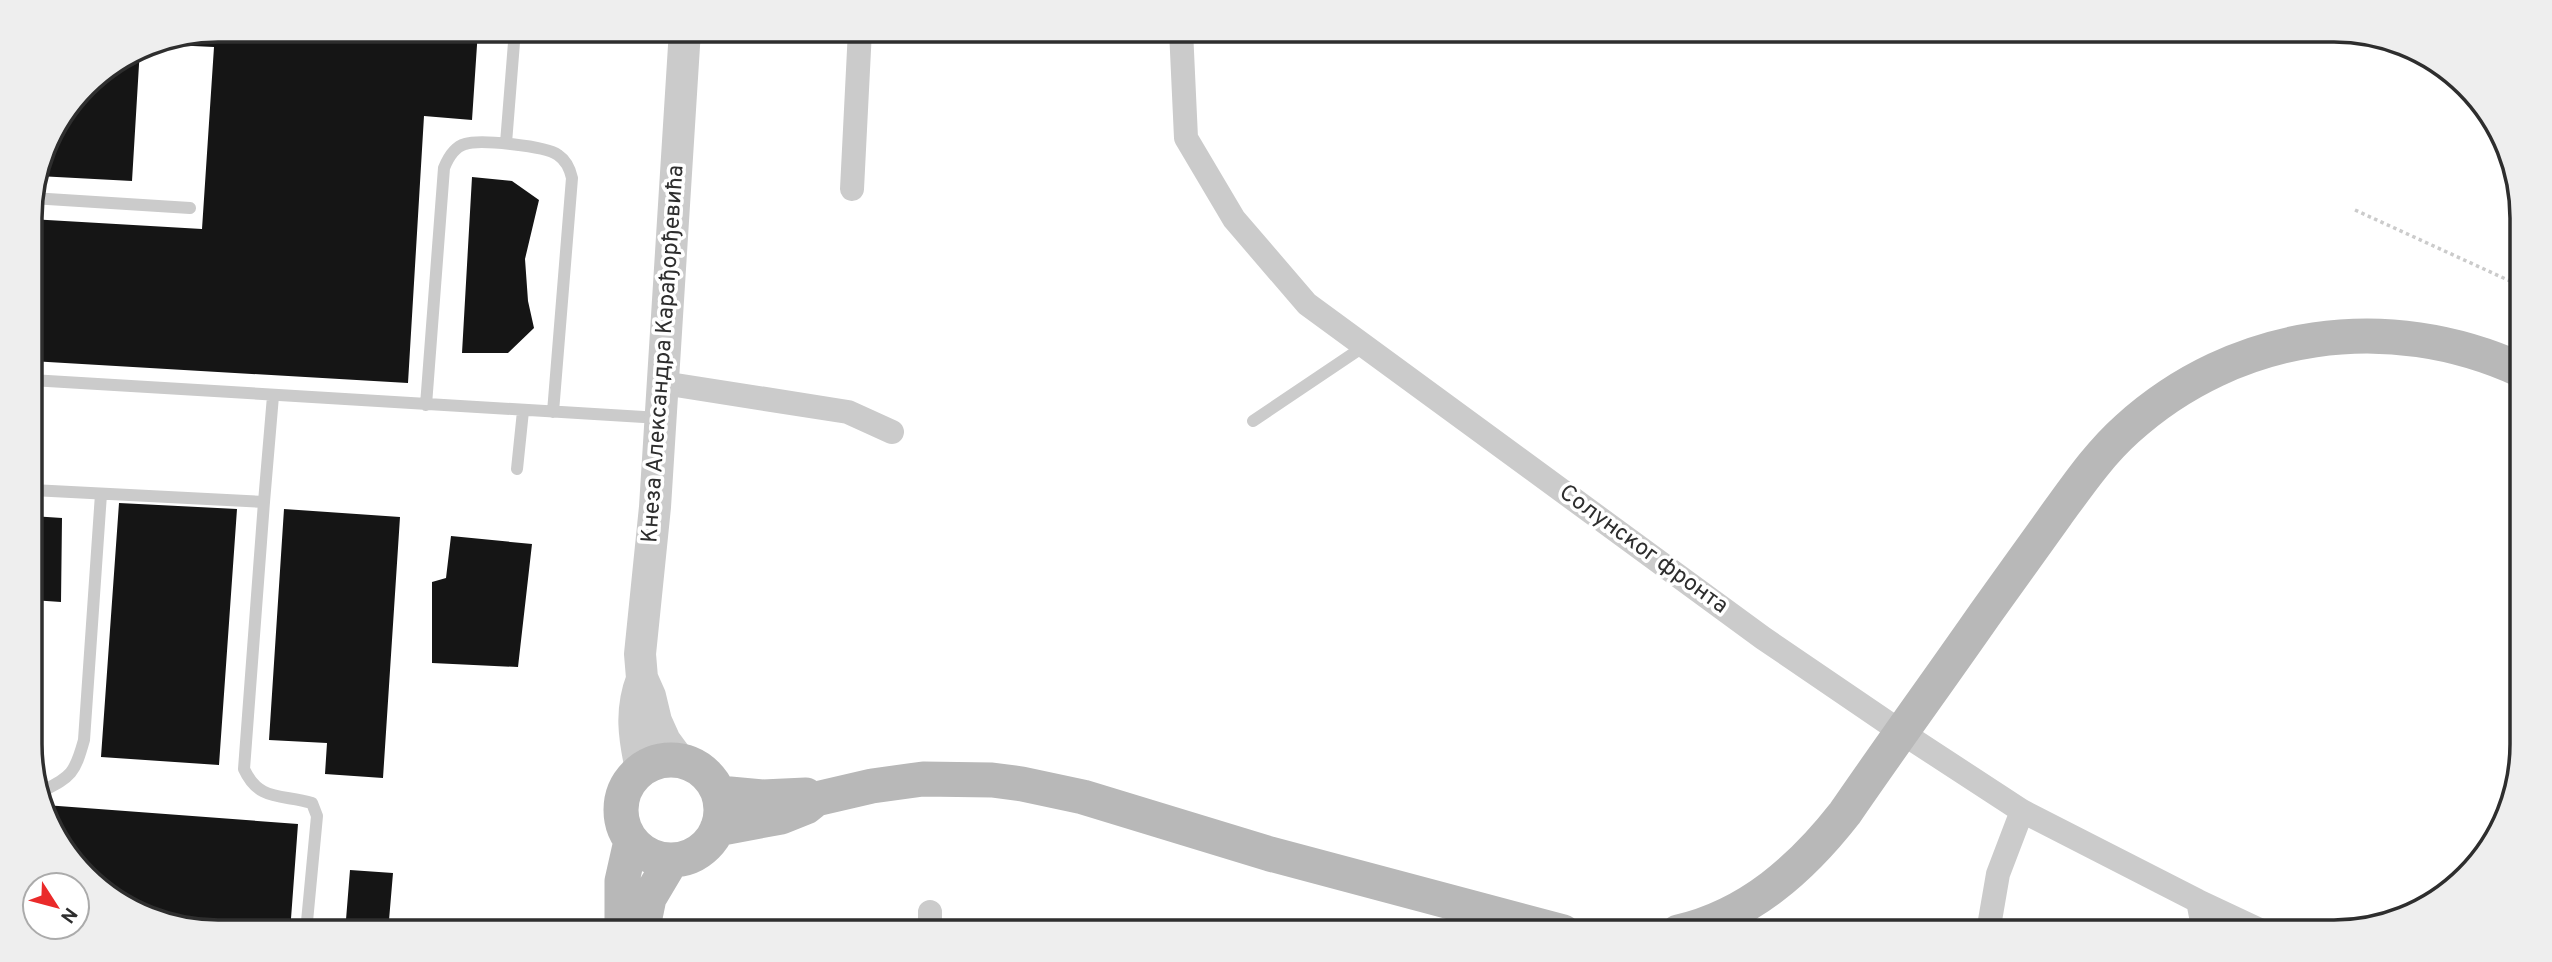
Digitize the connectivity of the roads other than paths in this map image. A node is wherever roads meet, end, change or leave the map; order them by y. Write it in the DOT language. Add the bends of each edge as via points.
graph roads {
  1 [pos="514,42"];
  2 [pos="684,42"];
  3 [pos="859,42"];
  4 [pos="1182,42"];
  5 [pos="506,143"];
  6 [pos="852,190"];
  7 [pos="43,199"];
  8 [pos="190,208"];
  9 [pos="1363,347"];
  10 [pos="2510,366"];
  11 [pos="42,381"];
  12 [pos="663,383"];
  13 [pos="273,396"];
  14 [pos="426,405"];
  15 [pos="523,411"];
  16 [pos="553,412"];
  17 [pos="661,418"];
  18 [pos="1254,421"];
  19 [pos="892,432"];
  20 [pos="517,469"];
  21 [pos="42,491"];
  22 [pos="102,494"];
  23 [pos="264,502"];
  24 [pos="642,678"];
  25 [pos="1901,732"];
  26 [pos="679,760"];
  27 [pos="641,769"];
  28 [pos="48,789"];
  29 [pos="719,793"];
  30 [pos="816,799"];
  31 [pos="2022,811"];
  32 [pos="717,830"];
  33 [pos="631,841"];
  34 [pos="671,860"];
  35 [pos="2197,901"];
  36 [pos="307,920"];
  37 [pos="622,920"];
  38 [pos="644,920"];
  39 [pos="1518,920"];
  40 [pos="1713,920"];
  41 [pos="1990,920"];
  42 [pos="2201,920"];
  43 [pos="2238,920"];
  1 -- 5 [label="lane"];
  2 -- 12 [label="street, Кнеза Александра Карађорђевића"];
  3 -- 6 [label="street"];
  4 -- 9 [label="street, Солунског фронта" via="1186,138 1234,219 1307,304"];
  5 -- 14 [label="lane" via="467,143 455,150 444,168"];
  5 -- 16 [label="lane" via="558,155 572,178"];
  7 -- 8 [label="lane"];
  9 -- 18 [label="lane"];
  9 -- 25 [label="street, Солунског фронта" via="1763,638"];
  10 -- 25 [label="main road" via="2432,341 2358,336 2310,340 2251,354 2182,387 2126,430 2101,456"];
  11 -- 13 [label="lane"];
  12 -- 17 [label="street, Кнеза Александра Карађорђевића"];
  12 -- 19 [label="street" via="848,412"];
  13 -- 14 [label="lane"];
  13 -- 23 [label="lane"];
  14 -- 15 [label="lane"];
  15 -- 16 [label="lane"];
  15 -- 20 [label="lane"];
  16 -- 17 [label="lane"];
  17 -- 24 [label="street, Кнеза Александра Карађорђевића" via="640,654"];
  21 -- 22 [label="lane"];
  22 -- 23 [label="lane"];
  22 -- 28 [label="lane" via="84,740 78,764 67,778"];
  23 -- 36 [label="lane" via="244,769 263,794 312,803 317,816"];
  24 -- 26 [label="street, Кнеза Александра Карађорђевића" via="660,732"];
  24 -- 27 [label="street, Кнеза Александра Карађорђевића" via="633,712"];
  25 -- 31 [label="street, Солунског фронта"];
  25 -- 40 [label="main road" via="1819,846 1761,896"];
  26 -- 27 [label="main road" via="666,759"];
  26 -- 29 [label="main road" via="704,771"];
  27 -- 33 [label="main road" via="622,796 620,812"];
  29 -- 30 [label="main road"];
  29 -- 32 [label="main road"];
  30 -- 32 [label="main road" via="781,817"];
  30 -- 39 [label="main road" via="923,779 992,780 1048,788 1283,858"];
  31 -- 35 [label="street, Солунског фронта"];
  31 -- 41 [label="street" via="1998,874"];
  32 -- 34 [label="main road" via="699,852"];
  33 -- 34 [label="main road" via="657,859"];
  33 -- 37 [label="main road" via="622,881"];
  34 -- 38 [label="main road" via="649,898"];
  35 -- 42 [label="street"];
  35 -- 43 [label="street, Солунског фронта"];
}
